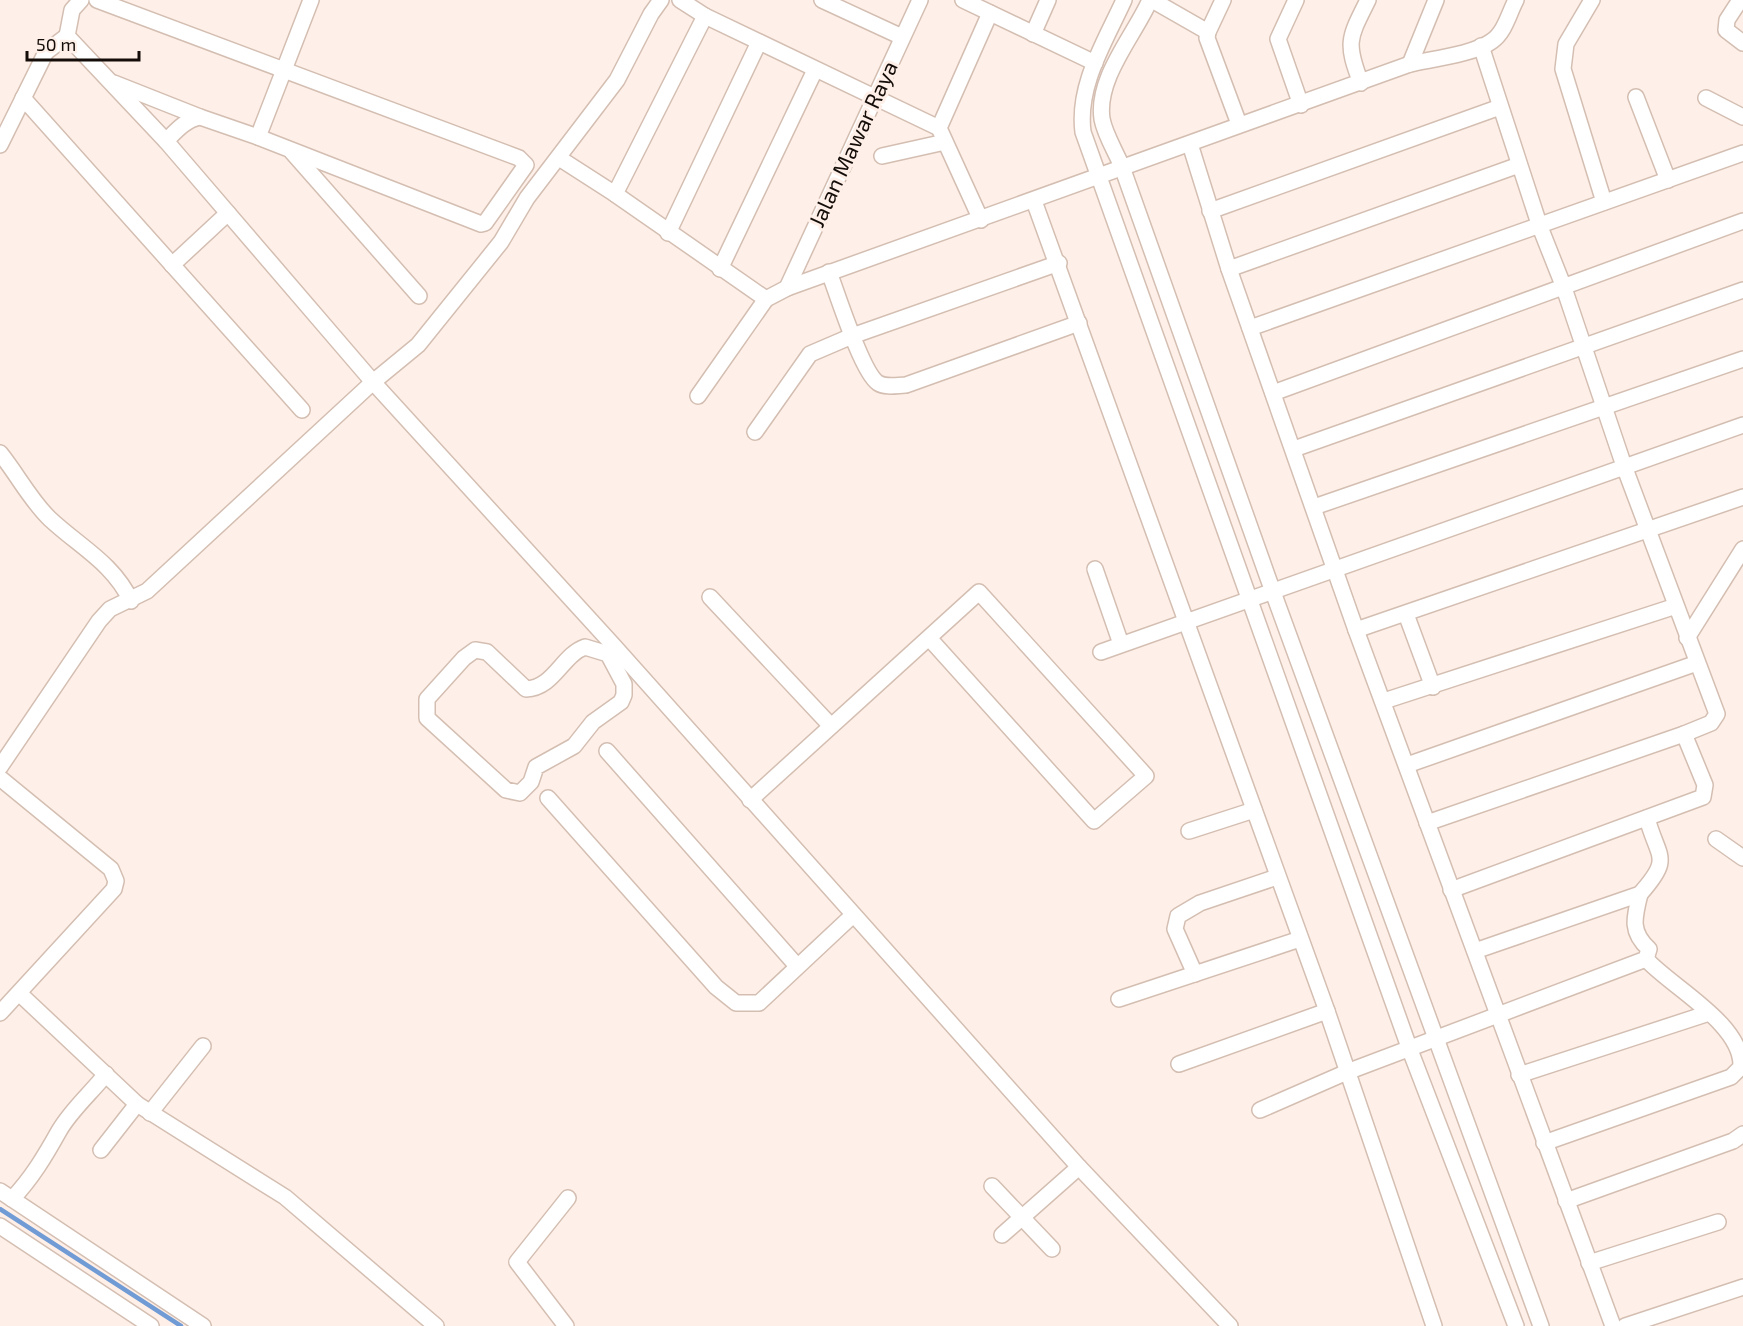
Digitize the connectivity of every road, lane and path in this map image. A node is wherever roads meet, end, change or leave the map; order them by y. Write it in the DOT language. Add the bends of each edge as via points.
graph roads {
  1 [pos="81,0"];
  2 [pos="97,0"];
  3 [pos="311,0"];
  4 [pos="661,0"];
  5 [pos="680,0"];
  6 [pos="822,0"];
  7 [pos="920,0"];
  8 [pos="963,0"];
  9 [pos="1048,0"];
  10 [pos="1124,0"];
  11 [pos="1151,0"];
  12 [pos="1223,0"];
  13 [pos="1296,0"];
  14 [pos="1368,0"];
  15 [pos="1436,0"];
  16 [pos="1516,0"];
  17 [pos="1592,0"];
  18 [pos="1740,0"];
  19 [pos="990,13"];
  20 [pos="705,16"];
  21 [pos="1208,32"];
  22 [pos="1034,34"];
  23 [pos="67,36"];
  24 [pos="902,37"];
  25 [pos="759,42"];
  26 [pos="1743,43"];
  27 [pos="1481,46"];
  28 [pos="1095,63"];
  29 [pos="1410,64"];
  30 [pos="286,69"];
  31 [pos="815,70"];
  32 [pos="109,81"];
  33 [pos="1361,83"];
  34 [pos="874,97"];
  35 [pos="1636,97"];
  36 [pos="23,98"];
  37 [pos="1706,98"];
  38 [pos="1301,105"];
  39 [pos="1500,107"];
  40 [pos="200,117"];
  41 [pos="1743,117"];
  42 [pos="1239,124"];
  43 [pos="942,135"];
  44 [pos="258,137"];
  45 [pos="166,141"];
  46 [pos="1190,144"];
  47 [pos="0,145"];
  48 [pos="290,150"];
  49 [pos="1743,153"];
  50 [pos="882,156"];
  51 [pos="559,158"];
  52 [pos="1520,165"];
  53 [pos="1122,166"];
  54 [pos="1097,177"];
  55 [pos="1668,180"];
  56 [pos="615,194"];
  57 [pos="1034,201"];
  58 [pos="1604,202"];
  59 [pos="1210,211"];
  60 [pos="228,213"];
  61 [pos="981,220"];
  62 [pos="1743,221"];
  63 [pos="1540,227"];
  64 [pos="668,233"];
  65 [pos="1059,263"];
  66 [pos="172,265"];
  67 [pos="1229,268"];
  68 [pos="720,269"];
  69 [pos="829,272"];
  70 [pos="1563,285"];
  71 [pos="787,288"];
  72 [pos="1743,290"];
  73 [pos="419,296"];
  74 [pos="766,299"];
  75 [pos="1080,323"];
  76 [pos="1250,328"];
  77 [pos="852,336"];
  78 [pos="1583,347"];
  79 [pos="1743,359"];
  80 [pos="373,382"];
  81 [pos="1273,393"];
  82 [pos="698,396"];
  83 [pos="1605,408"];
  84 [pos="302,410"];
  85 [pos="1743,425"];
  86 [pos="755,432"];
  87 [pos="1294,450"];
  88 [pos="0,453"];
  89 [pos="1624,466"];
  90 [pos="1743,497"];
  91 [pos="1314,507"];
  92 [pos="1649,531"];
  93 [pos="1743,549"];
  94 [pos="1095,569"];
  95 [pos="1337,570"];
  96 [pos="1273,592"];
  97 [pos="710,597"];
  98 [pos="131,601"];
  99 [pos="1250,601"];
  100 [pos="1676,606"];
  101 [pos="1406,614"];
  102 [pos="1184,621"];
  103 [pos="1356,630"];
  104 [pos="929,638"];
  105 [pos="1687,638"];
  106 [pos="1121,644"];
  107 [pos="611,650"];
  108 [pos="1101,652"];
  109 [pos="1697,663"];
  110 [pos="1433,687"];
  111 [pos="1384,701"];
  112 [pos="831,726"];
  113 [pos="1684,734"];
  114 [pos="607,751"];
  115 [pos="1407,765"];
  116 [pos="0,767"];
  117 [pos="0,778"];
  118 [pos="549,798"];
  119 [pos="750,800"];
  120 [pos="1254,810"];
  121 [pos="1647,818"];
  122 [pos="1427,823"];
  123 [pos="1189,831"];
  124 [pos="1716,839"];
  125 [pos="1743,858"];
  126 [pos="1277,877"];
  127 [pos="1451,891"];
  128 [pos="1640,894"];
  129 [pos="853,915"];
  130 [pos="1300,939"];
  131 [pos="1475,951"];
  132 [pos="1646,960"];
  133 [pos="797,966"];
  134 [pos="1195,974"];
  135 [pos="20,994"];
  136 [pos="1119,999"];
  137 [pos="1327,1011"];
  138 [pos="0,1013"];
  139 [pos="1709,1013"];
  140 [pos="1499,1014"];
  141 [pos="1436,1039"];
  142 [pos="203,1046"];
  143 [pos="1410,1050"];
  144 [pos="1179,1064"];
  145 [pos="1347,1072"];
  146 [pos="106,1074"];
  147 [pos="1519,1076"];
  148 [pos="144,1109"];
  149 [pos="1260,1110"];
  150 [pos="1743,1134"];
  151 [pos="1544,1143"];
  152 [pos="101,1150"];
  153 [pos="1079,1167"];
  154 [pos="992,1186"];
  155 [pos="6,1195"];
  156 [pos="568,1198"];
  157 [pos="1566,1201"];
  158 [pos="1022,1218"];
  159 [pos="1718,1222"];
  160 [pos="0,1226"];
  161 [pos="1002,1235"];
  162 [pos="1052,1249"];
  163 [pos="1589,1263"];
  164 [pos="1743,1287"];
  165 [pos="151,1326"];
  166 [pos="203,1326"];
  167 [pos="436,1326"];
  168 [pos="566,1326"];
  169 [pos="1230,1326"];
  170 [pos="1434,1326"];
  171 [pos="1516,1326"];
  172 [pos="1541,1326"];
  173 [pos="1613,1326"];
  174 [pos="1625,1326"];
  1 -- 23 [label="street" via="72,9"];
  2 -- 30 [label="street"];
  3 -- 30 [label="street"];
  4 -- 51 [label="street" via="617,80"];
  5 -- 20 [label="street"];
  6 -- 24 [label="street"];
  7 -- 24 [label="street, Jalan Mawar Raya"];
  8 -- 19 [label="street"];
  9 -- 22 [label="street"];
  10 -- 28 [label="street"];
  11 -- 21 [label="street"];
  11 -- 53 [label="street" via="1114,69 1101,106 1103,122"];
  12 -- 21 [label="street"];
  13 -- 38 [label="street" via="1278,39"];
  14 -- 33 [label="street" via="1349,47"];
  15 -- 29 [label="street"];
  16 -- 27 [label="street" via="1501,32"];
  17 -- 58 [label="street" via="1566,44 1563,69"];
  18 -- 26 [label="street" via="1727,20 1726,30"];
  19 -- 22 [label="street"];
  19 -- 43 [label="street"];
  20 -- 25 [label="street"];
  20 -- 56 [label="street"];
  21 -- 42 [label="street" via="1209,46"];
  22 -- 28 [label="street"];
  23 -- 32 [label="street"];
  23 -- 36 [label="street" via="46,52"];
  24 -- 34 [label="street, Jalan Mawar Raya"];
  25 -- 31 [label="street"];
  25 -- 64 [label="street"];
  27 -- 29 [label="street"];
  27 -- 39 [label="street"];
  28 -- 54 [label="street" via="1080,111"];
  29 -- 33 [label="street"];
  30 -- 44 [label="street"];
  30 -- 48 [label="street" via="519,158 526,165 481,224"];
  31 -- 34 [label="street"];
  31 -- 68 [label="street"];
  32 -- 40 [label="street"];
  32 -- 45 [label="street"];
  33 -- 38 [label="street"];
  34 -- 43 [label="street"];
  34 -- 71 [label="street, Jalan Mawar Raya"];
  35 -- 55 [label="street"];
  36 -- 47 [label="street"];
  36 -- 66 [label="street"];
  37 -- 41 [label="street"];
  38 -- 42 [label="street"];
  39 -- 52 [label="street"];
  39 -- 59 [label="street"];
  40 -- 44 [label="street"];
  40 -- 45 [label="street" via="182,125"];
  42 -- 46 [label="street"];
  43 -- 50 [label="street"];
  43 -- 61 [label="street"];
  44 -- 48 [label="street"];
  45 -- 60 [label="street"];
  46 -- 53 [label="street"];
  46 -- 59 [label="street"];
  48 -- 73 [label="street"];
  49 -- 55 [label="street"];
  51 -- 56 [label="street"];
  51 -- 80 [label="street" via="527,198 501,242 418,345"];
  52 -- 63 [label="street"];
  52 -- 67 [label="street"];
  53 -- 54 [label="street"];
  53 -- 96 [label="street"];
  54 -- 57 [label="street"];
  54 -- 99 [label="street"];
  55 -- 58 [label="street"];
  56 -- 64 [label="street"];
  57 -- 61 [label="street"];
  57 -- 65 [label="street"];
  58 -- 63 [label="street"];
  59 -- 67 [label="street"];
  60 -- 66 [label="street"];
  60 -- 80 [label="street"];
  61 -- 69 [label="street"];
  62 -- 70 [label="street"];
  63 -- 70 [label="street"];
  63 -- 76 [label="street"];
  64 -- 68 [label="street"];
  65 -- 75 [label="street"];
  65 -- 77 [label="street"];
  66 -- 84 [label="street"];
  67 -- 76 [label="street"];
  68 -- 74 [label="street"];
  69 -- 71 [label="street"];
  69 -- 77 [label="street"];
  70 -- 78 [label="street"];
  70 -- 81 [label="street"];
  71 -- 74 [label="street"];
  72 -- 78 [label="street"];
  74 -- 82 [label="street"];
  75 -- 77 [label="street" via="906,385 885,386 876,381"];
  75 -- 102 [label="street"];
  76 -- 81 [label="street"];
  77 -- 86 [label="street" via="810,354"];
  78 -- 83 [label="street"];
  78 -- 87 [label="street"];
  79 -- 83 [label="street"];
  80 -- 98 [label="street" via="159,580"];
  80 -- 107 [label="street"];
  81 -- 87 [label="street"];
  83 -- 89 [label="street"];
  83 -- 91 [label="street"];
  85 -- 89 [label="street"];
  87 -- 91 [label="street"];
  88 -- 98 [label="street" via="49,518 106,565 121,581"];
  89 -- 92 [label="street"];
  89 -- 95 [label="street"];
  90 -- 92 [label="street"];
  91 -- 95 [label="street"];
  92 -- 100 [label="street"];
  92 -- 101 [label="street"];
  93 -- 105 [label="street"];
  94 -- 106 [label="street"];
  95 -- 96 [label="street"];
  95 -- 103 [label="street"];
  96 -- 99 [label="street"];
  96 -- 141 [label="street"];
  97 -- 112 [label="street"];
  98 -- 116 [label="street" via="110,609 99,621"];
  99 -- 102 [label="street"];
  99 -- 143 [label="street"];
  100 -- 105 [label="street"];
  100 -- 110 [label="street"];
  101 -- 103 [label="street"];
  101 -- 110 [label="street"];
  102 -- 106 [label="street"];
  102 -- 120 [label="street"];
  103 -- 111 [label="street"];
  104 -- 104 [label="street" via="979,592 1146,776 1094,821"];
  104 -- 112 [label="street"];
  105 -- 109 [label="street"];
  106 -- 108 [label="street"];
  107 -- 107 [label="street" via="577,650 541,686 526,689 487,652 475,650 427,699 425,713 506,790 520,793 531,782 536,767 574,747 594,722 621,702 624,684"];
  107 -- 119 [label="street"];
  109 -- 113 [label="street" via="1717,714 1711,723"];
  109 -- 115 [label="street"];
  110 -- 111 [label="street"];
  111 -- 115 [label="street"];
  112 -- 119 [label="street"];
  113 -- 121 [label="street" via="1706,792 1703,797"];
  113 -- 122 [label="street"];
  114 -- 133 [label="street"];
  115 -- 122 [label="street"];
  117 -- 135 [label="street" via="111,869 116,878 114,889"];
  118 -- 133 [label="street" via="716,987 736,1003 759,1004"];
  119 -- 129 [label="street"];
  120 -- 123 [label="street"];
  120 -- 126 [label="street"];
  121 -- 127 [label="street"];
  121 -- 128 [label="street" via="1661,863 1656,876"];
  122 -- 127 [label="street"];
  124 -- 125 [label="street"];
  126 -- 130 [label="street"];
  126 -- 134 [label="street" via="1200,903 1178,916 1175,929"];
  127 -- 131 [label="street"];
  128 -- 131 [label="street"];
  128 -- 132 [label="street" via="1635,925 1639,940 1649,950"];
  129 -- 133 [label="street"];
  129 -- 153 [label="street"];
  130 -- 134 [label="street"];
  130 -- 137 [label="street"];
  131 -- 140 [label="street"];
  132 -- 139 [label="street"];
  132 -- 140 [label="street"];
  134 -- 136 [label="street"];
  135 -- 138 [label="street"];
  135 -- 146 [label="street"];
  137 -- 144 [label="street"];
  137 -- 145 [label="street"];
  139 -- 147 [label="street"];
  139 -- 151 [label="street" via="1732,1031 1742,1061 1736,1074"];
  140 -- 141 [label="street"];
  140 -- 147 [label="street"];
  141 -- 143 [label="street"];
  141 -- 172 [label="street"];
  142 -- 148 [label="street"];
  143 -- 145 [label="street"];
  143 -- 171 [label="street"];
  145 -- 149 [label="street"];
  145 -- 170 [label="street"];
  146 -- 148 [label="street"];
  146 -- 155 [label="street" via="68,1119 34,1175"];
  147 -- 151 [label="street"];
  148 -- 152 [label="street"];
  148 -- 167 [label="street" via="285,1197"];
  150 -- 157 [label="street"];
  151 -- 157 [label="street"];
  153 -- 158 [label="street"];
  153 -- 169 [label="street"];
  154 -- 158 [label="street"];
  155 -- 166 [label="street"];
  156 -- 168 [label="street" via="518,1262"];
  157 -- 163 [label="street"];
  158 -- 161 [label="street"];
  158 -- 162 [label="street"];
  159 -- 163 [label="street"];
  160 -- 165 [label="street"];
  163 -- 173 [label="street"];
  164 -- 174 [label="street"];
}
